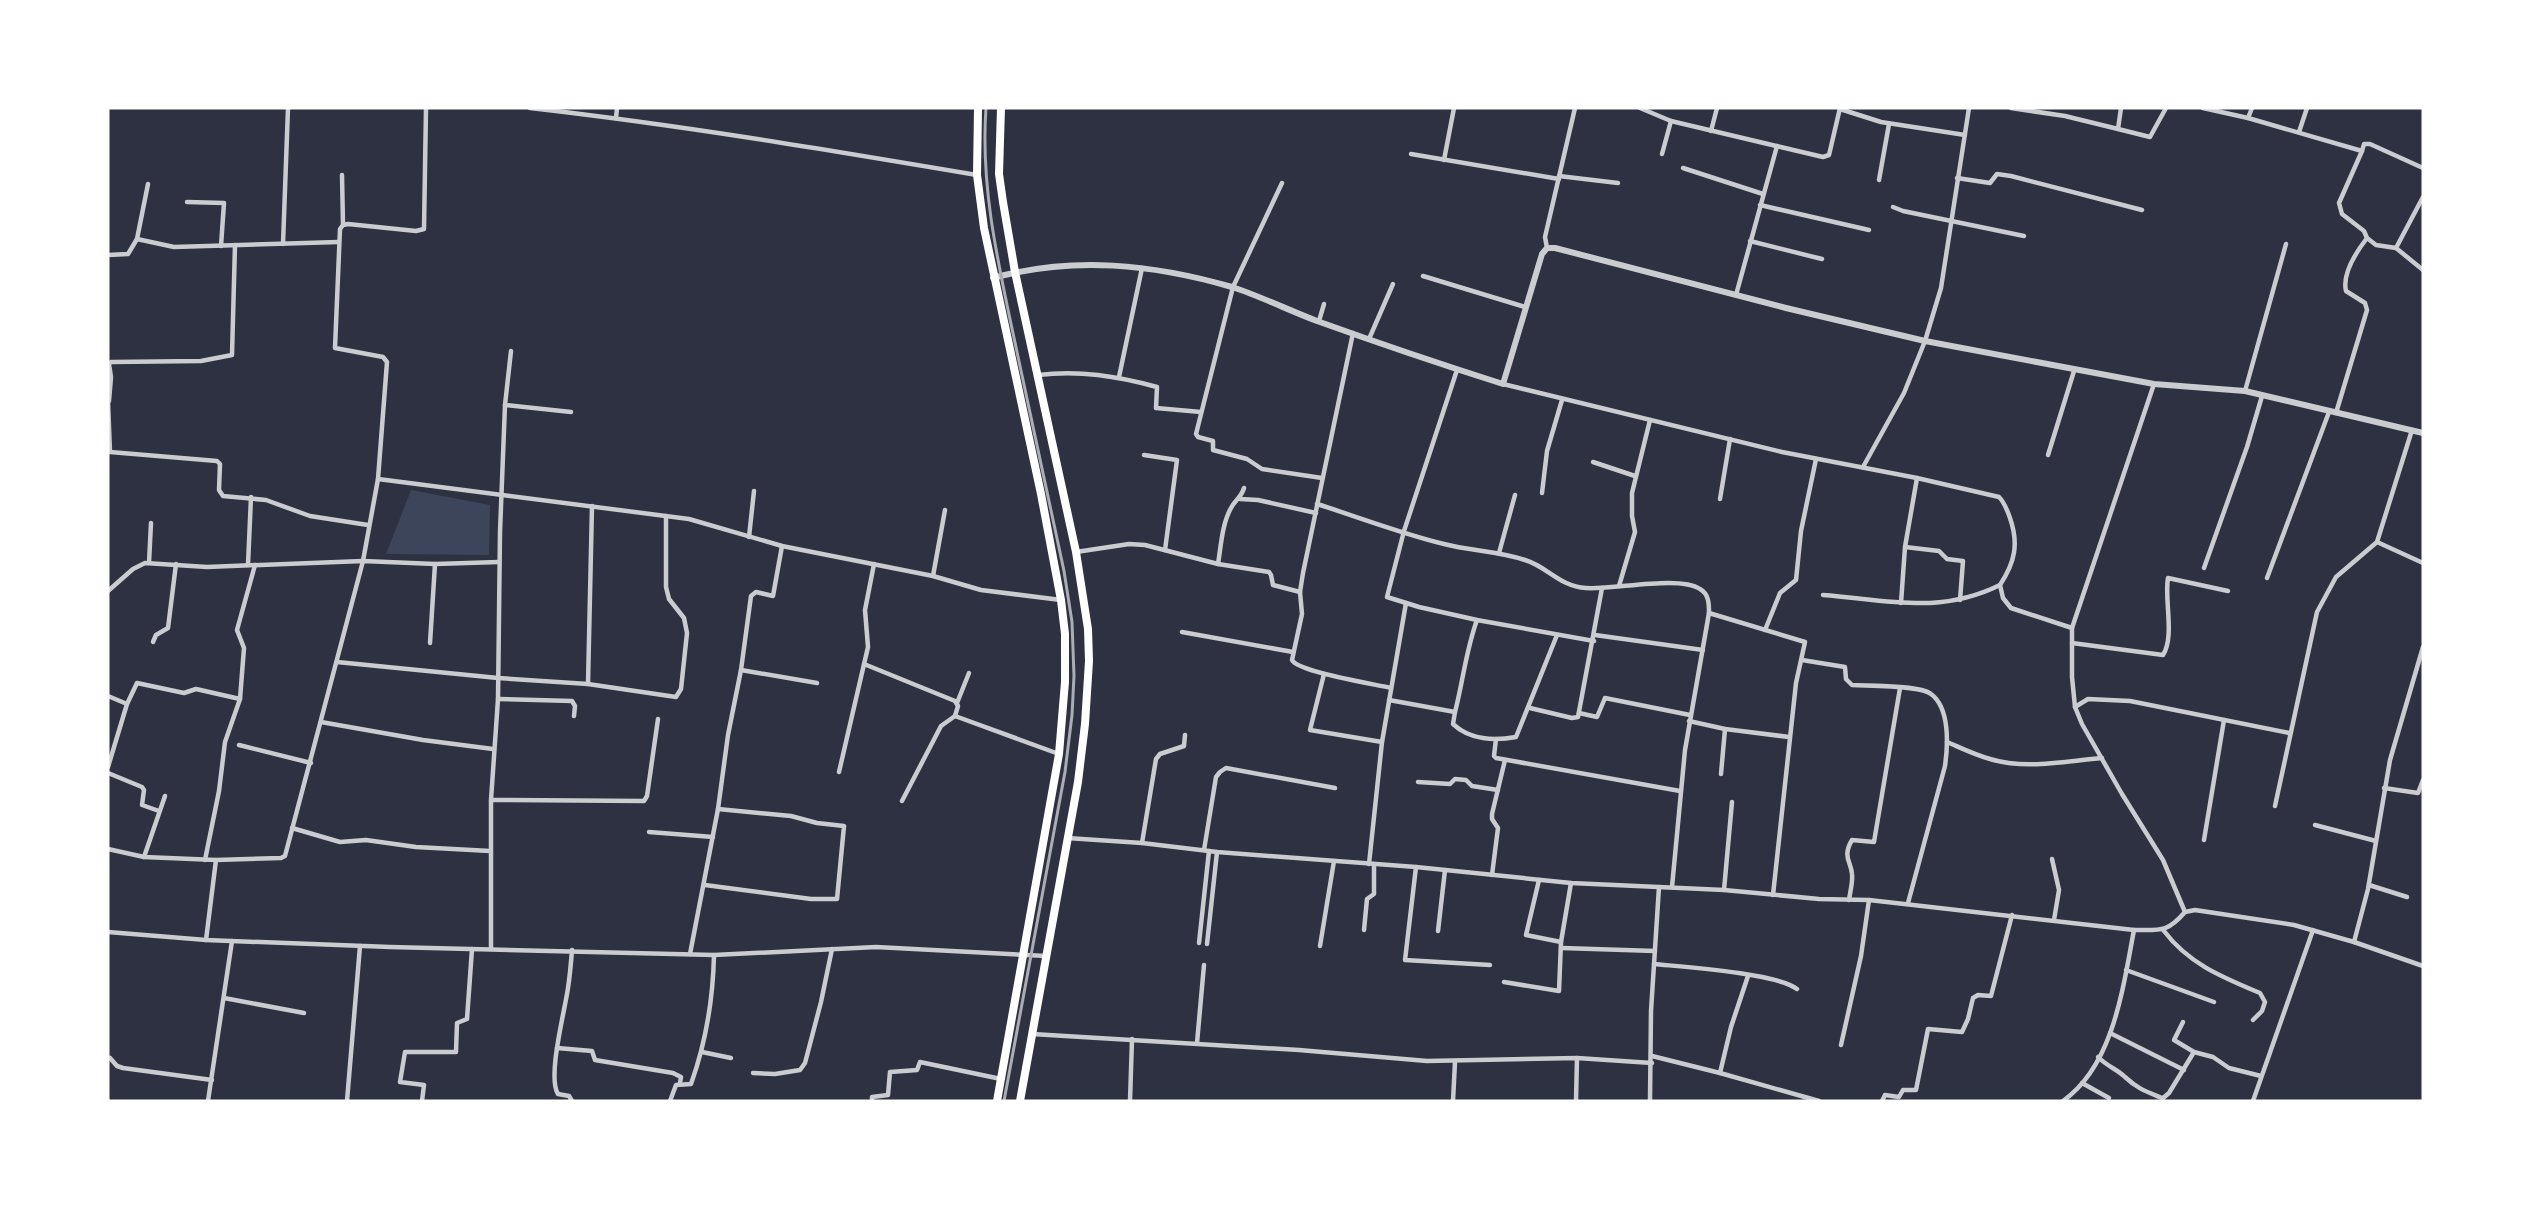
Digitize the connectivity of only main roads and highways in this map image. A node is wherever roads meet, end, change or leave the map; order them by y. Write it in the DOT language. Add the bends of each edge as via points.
graph roads {
  1 [pos="978,108"];
  2 [pos="1001,108"];
  3 [pos="997,1101"];
  4 [pos="1020,1101"];
  1 -- 3 [label="main road" via="977,175 993,278 1041,494 1065,634 1059,753"];
  2 -- 4 [label="main road" via="999,174 1015,272 1076,552 1089,662 1082,753"];
}
